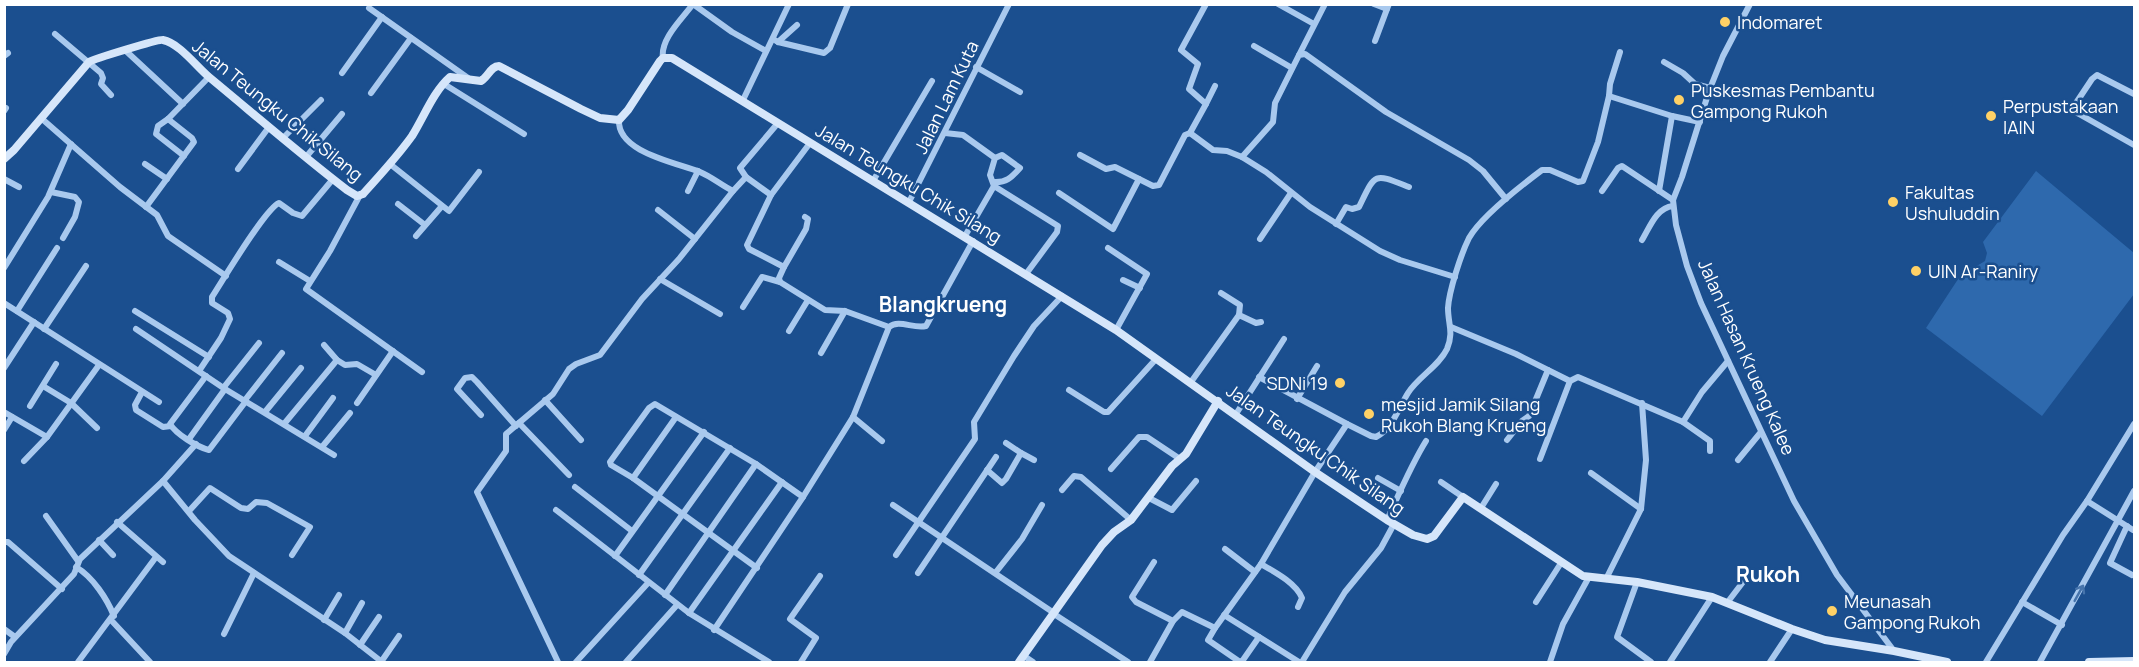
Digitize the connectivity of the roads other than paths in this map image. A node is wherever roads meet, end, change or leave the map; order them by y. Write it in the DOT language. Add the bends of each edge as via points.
graph roads {
  1 [pos="693,4"];
  2 [pos="789,4"];
  3 [pos="848,4"];
  4 [pos="1009,4"];
  5 [pos="1206,4"];
  6 [pos="1278,4"];
  7 [pos="1325,4"];
  8 [pos="1374,4"];
  9 [pos="1748,5"];
  10 [pos="1388,7"];
  11 [pos="369,8"];
  12 [pos="382,17"];
  13 [pos="1314,24"];
  14 [pos="797,25"];
  15 [pos="55,34"];
  16 [pos="411,38"];
  17 [pos="775,40"];
  18 [pos="1375,41"];
  19 [pos="1254,46"];
  20 [pos="126,51"];
  21 [pos="766,51"];
  22 [pos="1620,52"];
  23 [pos="1299,55"];
  24 [pos="663,58"];
  25 [pos="89,62"];
  26 [pos="1664,62"];
  27 [pos="976,67"];
  28 [pos="1292,68"];
  29 [pos="342,73"];
  30 [pos="209,77"];
  31 [pos="471,81"];
  32 [pos="932,81"];
  33 [pos="444,84"];
  34 [pos="1215,86"];
  35 [pos="1710,88"];
  36 [pos="1020,92"];
  37 [pos="371,93"];
  38 [pos="2134,94"];
  39 [pos="111,95"];
  40 [pos="1609,96"];
  41 [pos="321,100"];
  42 [pos="743,100"];
  43 [pos="183,104"];
  44 [pos="1206,104"];
  45 [pos="342,114"];
  46 [pos="1672,116"];
  47 [pos="41,118"];
  48 [pos="168,119"];
  49 [pos="616,120"];
  50 [pos="1700,122"];
  51 [pos="778,123"];
  52 [pos="269,127"];
  53 [pos="945,133"];
  54 [pos="1190,133"];
  55 [pos="524,134"];
  56 [pos="283,138"];
  57 [pos="810,143"];
  58 [pos="71,144"];
  59 [pos="2134,145"];
  60 [pos="1080,155"];
  61 [pos="184,156"];
  62 [pos="306,157"];
  63 [pos="1242,157"];
  64 [pos="995,158"];
  65 [pos="4,159"];
  66 [pos="146,164"];
  67 [pos="390,164"];
  68 [pos="238,170"];
  69 [pos="698,171"];
  70 [pos="479,172"];
  71 [pos="747,177"];
  72 [pos="4,178"];
  73 [pos="167,179"];
  74 [pos="1139,179"];
  75 [pos="333,180"];
  76 [pos="873,181"];
  77 [pos="994,184"];
  78 [pos="19,187"];
  79 [pos="1409,187"];
  80 [pos="688,191"];
  81 [pos="733,191"];
  82 [pos="1602,191"];
  83 [pos="1659,191"];
  84 [pos="51,192"];
  85 [pos="1059,193"];
  86 [pos="1291,193"];
  87 [pos="360,195"];
  88 [pos="771,195"];
  89 [pos="1506,199"];
  90 [pos="909,202"];
  91 [pos="1673,203"];
  92 [pos="398,204"];
  93 [pos="442,206"];
  94 [pos="146,207"];
  95 [pos="658,210"];
  96 [pos="805,217"];
  97 [pos="1336,224"];
  98 [pos="425,225"];
  99 [pos="416,236"];
  100 [pos="63,238"];
  101 [pos="695,239"];
  102 [pos="969,239"];
  103 [pos="1260,239"];
  104 [pos="1642,240"];
  105 [pos="57,248"];
  106 [pos="1108,248"];
  107 [pos="279,262"];
  108 [pos="86,266"];
  109 [pos="784,267"];
  110 [pos="4,268"];
  111 [pos="1026,274"];
  112 [pos="226,276"];
  113 [pos="1455,277"];
  114 [pos="660,279"];
  115 [pos="1123,280"];
  116 [pos="310,281"];
  117 [pos="780,282"];
  118 [pos="1140,288"];
  119 [pos="1221,293"];
  120 [pos="1062,296"];
  121 [pos="808,300"];
  122 [pos="4,303"];
  123 [pos="743,307"];
  124 [pos="16,311"];
  125 [pos="135,311"];
  126 [pos="845,312"];
  127 [pos="720,314"];
  128 [pos="1239,315"];
  129 [pos="34,322"];
  130 [pos="1261,322"];
  131 [pos="889,327"];
  132 [pos="1451,327"];
  133 [pos="44,329"];
  134 [pos="136,329"];
  135 [pos="1116,330"];
  136 [pos="789,331"];
  137 [pos="1284,339"];
  138 [pos="260,343"];
  139 [pos="324,345"];
  140 [pos="393,351"];
  141 [pos="821,353"];
  142 [pos="282,354"];
  143 [pos="209,357"];
  144 [pos="1156,359"];
  145 [pos="337,360"];
  146 [pos="1728,361"];
  147 [pos="56,364"];
  148 [pos="99,364"];
  149 [pos="1317,366"];
  150 [pos="4,368"];
  151 [pos="301,368"];
  152 [pos="1548,370"];
  153 [pos="200,371"];
  154 [pos="422,372"];
  155 [pos="376,375"];
  156 [pos="206,376"];
  157 [pos="1259,377"];
  158 [pos="1570,381"];
  159 [pos="1191,382"];
  160 [pos="43,386"];
  161 [pos="225,388"];
  162 [pos="1069,390"];
  163 [pos="142,392"];
  164 [pos="333,398"];
  165 [pos="1297,399"];
  166 [pos="246,400"];
  167 [pos="544,400"];
  168 [pos="159,402"];
  169 [pos="1218,402"];
  170 [pos="71,403"];
  171 [pos="357,403"];
  172 [pos="1642,403"];
  173 [pos="30,406"];
  174 [pos="4,412"];
  175 [pos="265,412"];
  176 [pos="350,413"];
  177 [pos="1236,414"];
  178 [pos="481,415"];
  179 [pos="12,417"];
  180 [pos="676,417"];
  181 [pos="853,417"];
  182 [pos="1683,422"];
  183 [pos="284,424"];
  184 [pos="517,424"];
  185 [pos="1347,424"];
  186 [pos="2134,424"];
  187 [pos="171,426"];
  188 [pos="97,428"];
  189 [pos="4,430"];
  190 [pos="704,432"];
  191 [pos="1761,432"];
  192 [pos="304,436"];
  193 [pos="46,437"];
  194 [pos="189,439"];
  195 [pos="581,440"];
  196 [pos="1507,440"];
  197 [pos="882,441"];
  198 [pos="1426,441"];
  199 [pos="1006,443"];
  200 [pos="196,444"];
  201 [pos="322,447"];
  202 [pos="730,448"];
  203 [pos="1710,451"];
  204 [pos="1021,453"];
  205 [pos="334,455"];
  206 [pos="996,457"];
  207 [pos="1180,459"];
  208 [pos="1540,459"];
  209 [pos="1034,460"];
  210 [pos="1738,460"];
  211 [pos="24,461"];
  212 [pos="756,464"];
  213 [pos="1111,469"];
  214 [pos="987,470"];
  215 [pos="1315,472"];
  216 [pos="1592,473"];
  217 [pos="569,475"];
  218 [pos="633,478"];
  219 [pos="1378,478"];
  220 [pos="163,481"];
  221 [pos="1196,481"];
  222 [pos="782,482"];
  223 [pos="1441,482"];
  224 [pos="1496,484"];
  225 [pos="575,488"];
  226 [pos="1062,490"];
  227 [pos="2134,490"];
  228 [pos="1401,491"];
  229 [pos="658,496"];
  230 [pos="803,497"];
  231 [pos="1463,497"];
  232 [pos="1149,498"];
  233 [pos="2087,501"];
  234 [pos="893,505"];
  235 [pos="1042,506"];
  236 [pos="1481,508"];
  237 [pos="1641,509"];
  238 [pos="556,510"];
  239 [pos="189,511"];
  240 [pos="683,515"];
  241 [pos="46,516"];
  242 [pos="1131,520"];
  243 [pos="2119,520"];
  244 [pos="918,521"];
  245 [pos="117,522"];
  246 [pos="1391,522"];
  247 [pos="2132,529"];
  248 [pos="632,531"];
  249 [pos="708,534"];
  250 [pos="941,537"];
  251 [pos="99,540"];
  252 [pos="4,542"];
  253 [pos="1225,549"];
  254 [pos="733,552"];
  255 [pos="113,555"];
  256 [pos="292,555"];
  257 [pos="896,555"];
  258 [pos="615,556"];
  259 [pos="156,557"];
  260 [pos="164,562"];
  261 [pos="1154,562"];
  262 [pos="1562,562"];
  263 [pos="77,564"];
  264 [pos="1262,564"];
  265 [pos="757,568"];
  266 [pos="996,572"];
  267 [pos="1255,572"];
  268 [pos="254,573"];
  269 [pos="918,573"];
  270 [pos="639,575"];
  271 [pos="820,576"];
  272 [pos="2132,576"];
  273 [pos="1589,577"];
  274 [pos="1606,579"];
  275 [pos="1637,582"];
  276 [pos="1743,582"];
  277 [pos="648,583"];
  278 [pos="62,589"];
  279 [pos="339,595"];
  280 [pos="664,595"];
  281 [pos="1712,597"];
  282 [pos="1536,602"];
  283 [pos="2022,602"];
  284 [pos="362,603"];
  285 [pos="1727,603"];
  286 [pos="677,605"];
  287 [pos="1298,608"];
  288 [pos="689,613"];
  289 [pos="1054,614"];
  290 [pos="1224,615"];
  291 [pos="379,617"];
  292 [pos="112,618"];
  293 [pos="324,620"];
  294 [pos="1173,621"];
  295 [pos="2062,625"];
  296 [pos="1215,628"];
  297 [pos="4,629"];
  298 [pos="1792,629"];
  299 [pos="714,630"];
  300 [pos="345,633"];
  301 [pos="224,634"];
  302 [pos="399,636"];
  303 [pos="15,637"];
  304 [pos="1259,637"];
  305 [pos="360,645"];
  306 [pos="1894,651"];
  307 [pos="4,654"];
  308 [pos="1642,655"];
  309 [pos="1021,659"];
  310 [pos="2134,660"];
  311 [pos="1930,661"];
  312 [pos="381,662"];
  313 [pos="78,663"];
  314 [pos="150,663"];
  315 [pos="558,663"];
  316 [pos="576,663"];
  317 [pos="626,663"];
  318 [pos="769,663"];
  319 [pos="801,663"];
  320 [pos="1034,663"];
  321 [pos="1128,663"];
  322 [pos="1150,663"];
  323 [pos="1300,663"];
  324 [pos="1550,663"];
  325 [pos="1638,663"];
  326 [pos="1651,663"];
  327 [pos="1670,663"];
  328 [pos="1770,663"];
  329 [pos="1947,663"];
  330 [pos="1986,663"];
  331 [pos="2040,663"];
  332 [pos="2089,663"];
  1 -- 21 [label="street"];
  1 -- 24 [label="street" via="666,42"];
  2 -- 17 [label="street"];
  3 -- 17 [label="street" via="825,52"];
  4 -- 27 [label="street, Jalan Lam Kuta"];
  5 -- 44 [label="street" via="1180,50 1198,64 1190,89"];
  6 -- 13 [label="street"];
  7 -- 13 [label="street"];
  8 -- 10 [label="street"];
  9 -- 35 [label="street"];
  10 -- 18 [label="street"];
  11 -- 12 [label="street"];
  12 -- 16 [label="street"];
  12 -- 29 [label="street"];
  13 -- 23 [label="street"];
  14 -- 17 [label="street"];
  15 -- 25 [label="street"];
  16 -- 31 [label="street"];
  16 -- 37 [label="street"];
  17 -- 21 [label="street"];
  19 -- 28 [label="street"];
  20 -- 25 [label="street, Jalan Teungku Chik Silang"];
  20 -- 30 [label="street, Jalan Teungku Chik Silang" via="163,40"];
  20 -- 43 [label="street"];
  21 -- 42 [label="street"];
  22 -- 40 [label="street"];
  23 -- 28 [label="street"];
  23 -- 89 [label="street" via="1305,54 1386,112 1469,160"];
  24 -- 42 [label="street, Jalan Teungku Chik Silang" via="676,59"];
  24 -- 49 [label="street" via="628,110"];
  25 -- 39 [label="street" via="103,76 101,84"];
  25 -- 47 [label="street"];
  26 -- 35 [label="street" via="1695,84"];
  27 -- 36 [label="street"];
  27 -- 53 [label="street, Jalan Lam Kuta"];
  28 -- 63 [label="street" via="1275,103 1273,122"];
  30 -- 43 [label="street"];
  30 -- 52 [label="street, Jalan Teungku Chik Silang"];
  31 -- 33 [label="street" via="453,76"];
  31 -- 49 [label="street" via="484,80 499,66 581,109"];
  32 -- 76 [label="street"];
  33 -- 55 [label="street"];
  33 -- 67 [label="street, Jalan Teungku Chik Silang"];
  34 -- 44 [label="street"];
  35 -- 50 [label="street"];
  38 -- 59 [label="street" via="2097,75 2074,106 2079,114"];
  40 -- 46 [label="street"];
  40 -- 89 [label="street" via="1583,181 1542,170"];
  41 -- 56 [label="street"];
  42 -- 51 [label="street, Jalan Teungku Chik Silang"];
  43 -- 48 [label="street"];
  44 -- 54 [label="street"];
  45 -- 62 [label="street"];
  46 -- 50 [label="street"];
  46 -- 83 [label="street"];
  47 -- 58 [label="street"];
  47 -- 65 [label="street"];
  48 -- 61 [label="street" via="194,140"];
  48 -- 61 [label="street" via="158,126 156,134"];
  49 -- 69 [label="street" via="631,142 649,155"];
  50 -- 91 [label="street"];
  51 -- 57 [label="street, Jalan Teungku Chik Silang"];
  51 -- 71 [label="street" via="740,168"];
  52 -- 56 [label="street, Jalan Teungku Chik Silang"];
  52 -- 68 [label="street"];
  53 -- 64 [label="street" via="963,135"];
  53 -- 90 [label="street, Jalan Lam Kuta"];
  54 -- 63 [label="street" via="1213,150"];
  54 -- 74 [label="street" via="1185,135 1159,185"];
  56 -- 62 [label="street, Jalan Teungku Chik Silang"];
  57 -- 76 [label="street, Jalan Teungku Chik Silang"];
  57 -- 88 [label="street"];
  58 -- 84 [label="street"];
  58 -- 94 [label="street"];
  60 -- 74 [label="street" via="1106,169 1115,167"];
  61 -- 73 [label="street"];
  62 -- 75 [label="street, Jalan Teungku Chik Silang"];
  63 -- 86 [label="street"];
  64 -- 77 [label="street" via="990,175"];
  64 -- 77 [label="street" via="1002,155 1020,168 1010,179"];
  66 -- 73 [label="street"];
  67 -- 87 [label="street, Jalan Teungku Chik Silang"];
  67 -- 93 [label="street"];
  69 -- 80 [label="street"];
  69 -- 81 [label="street"];
  70 -- 93 [label="street" via="449,211"];
  71 -- 81 [label="street"];
  71 -- 88 [label="street"];
  72 -- 78 [label="street"];
  73 -- 94 [label="street"];
  74 -- 85 [label="street" via="1113,229"];
  75 -- 87 [label="street, Jalan Teungku Chik Silang"];
  75 -- 112 [label="street" via="302,216 276,204"];
  76 -- 90 [label="street, Jalan Teungku Chik Silang"];
  77 -- 102 [label="street"];
  77 -- 111 [label="street" via="1058,226"];
  79 -- 97 [label="street" via="1377,177 1359,207 1346,207"];
  81 -- 101 [label="street"];
  82 -- 83 [label="street" via="1620,166"];
  83 -- 91 [label="street"];
  84 -- 100 [label="street" via="75,197 80,202"];
  84 -- 110 [label="street"];
  86 -- 97 [label="street"];
  86 -- 103 [label="street"];
  87 -- 116 [label="street"];
  88 -- 109 [label="street" via="747,247"];
  89 -- 113 [label="street" via="1470,236"];
  90 -- 102 [label="street, Jalan Teungku Chik Silang"];
  91 -- 104 [label="street" via="1659,212"];
  91 -- 146 [label="street, Jalan Hasan Krueng Kalee" via="1690,274"];
  92 -- 98 [label="street"];
  93 -- 98 [label="street"];
  94 -- 112 [label="street" via="161,220 168,236"];
  95 -- 101 [label="street"];
  96 -- 109 [label="street" via="806,229"];
  97 -- 113 [label="street" via="1400,260"];
  98 -- 99 [label="street"];
  101 -- 114 [label="street"];
  102 -- 111 [label="street, Jalan Teungku Chik Silang"];
  102 -- 131 [label="street" via="926,326 897,323"];
  105 -- 124 [label="street"];
  106 -- 118 [label="street" via="1145,272"];
  107 -- 116 [label="street"];
  108 -- 133 [label="street"];
  109 -- 117 [label="street"];
  111 -- 120 [label="street, Jalan Teungku Chik Silang"];
  112 -- 143 [label="street" via="211,299 230,319"];
  113 -- 132 [label="street" via="1448,309"];
  114 -- 127 [label="street"];
  114 -- 167 [label="street" via="600,355 569,369"];
  115 -- 118 [label="street"];
  116 -- 140 [label="street" via="307,291"];
  117 -- 121 [label="street"];
  117 -- 123 [label="street" via="762,277"];
  118 -- 135 [label="street"];
  119 -- 128 [label="street" via="1240,305"];
  120 -- 135 [label="street, Jalan Teungku Chik Silang"];
  120 -- 244 [label="street" via="1034,326 1014,356 974,422 975,439"];
  121 -- 126 [label="street" via="825,310"];
  121 -- 136 [label="street"];
  122 -- 124 [label="street"];
  124 -- 129 [label="street"];
  125 -- 143 [label="street"];
  126 -- 131 [label="street"];
  126 -- 141 [label="street"];
  128 -- 130 [label="street"];
  128 -- 159 [label="street"];
  129 -- 133 [label="street"];
  129 -- 150 [label="street"];
  131 -- 181 [label="street"];
  132 -- 152 [label="street"];
  132 -- 185 [label="street" via="1446,350 1409,391 1391,424 1380,435 1371,436"];
  133 -- 148 [label="street"];
  134 -- 153 [label="street"];
  135 -- 144 [label="street, Jalan Teungku Chik Silang"];
  137 -- 157 [label="street"];
  138 -- 161 [label="street"];
  139 -- 145 [label="street"];
  140 -- 154 [label="street"];
  140 -- 155 [label="street"];
  142 -- 166 [label="street"];
  143 -- 153 [label="street"];
  144 -- 159 [label="street, Jalan Teungku Chik Silang"];
  144 -- 162 [label="street" via="1108,412"];
  145 -- 155 [label="street" via="345,365 357,364"];
  145 -- 183 [label="street"];
  146 -- 182 [label="street"];
  146 -- 191 [label="street, Jalan Hasan Krueng Kalee"];
  147 -- 160 [label="street"];
  148 -- 163 [label="street"];
  148 -- 170 [label="street"];
  149 -- 165 [label="street"];
  151 -- 175 [label="street"];
  152 -- 158 [label="street"];
  152 -- 196 [label="street" via="1529,416"];
  153 -- 156 [label="street"];
  155 -- 171 [label="street"];
  156 -- 161 [label="street"];
  156 -- 187 [label="street"];
  157 -- 165 [label="street"];
  157 -- 177 [label="street"];
  158 -- 172 [label="street" via="1578,377"];
  158 -- 208 [label="street"];
  159 -- 169 [label="street, Jalan Teungku Chik Silang"];
  160 -- 170 [label="street"];
  160 -- 173 [label="street"];
  161 -- 166 [label="street"];
  161 -- 194 [label="street"];
  163 -- 168 [label="street"];
  163 -- 187 [label="street" via="136,410 163,427"];
  164 -- 192 [label="street"];
  165 -- 185 [label="street"];
  166 -- 175 [label="street"];
  166 -- 200 [label="street" via="210,449"];
  167 -- 184 [label="street"];
  167 -- 195 [label="street"];
  169 -- 177 [label="street, Jalan Teungku Chik Silang"];
  169 -- 207 [label="street"];
  170 -- 188 [label="street"];
  170 -- 193 [label="street"];
  172 -- 182 [label="street"];
  172 -- 237 [label="street" via="1646,460"];
  174 -- 179 [label="street"];
  175 -- 183 [label="street"];
  176 -- 201 [label="street"];
  177 -- 215 [label="street, Jalan Teungku Chik Silang"];
  178 -- 184 [label="street" via="457,389 465,378 472,377"];
  179 -- 189 [label="street"];
  179 -- 193 [label="street"];
  180 -- 190 [label="street"];
  180 -- 218 [label="street"];
  180 -- 218 [label="street" via="652,405 610,462"];
  181 -- 197 [label="street"];
  181 -- 230 [label="street"];
  182 -- 203 [label="street" via="1710,441"];
  183 -- 192 [label="street"];
  184 -- 217 [label="street"];
  184 -- 315 [label="street" via="506,435 504,454 477,492"];
  185 -- 215 [label="street"];
  186 -- 233 [label="street"];
  187 -- 194 [label="street"];
  190 -- 202 [label="street"];
  190 -- 229 [label="street"];
  191 -- 210 [label="street"];
  191 -- 306 [label="street, Jalan Hasan Krueng Kalee" via="1827,559"];
  192 -- 201 [label="street"];
  193 -- 211 [label="street"];
  194 -- 200 [label="street"];
  198 -- 228 [label="street"];
  199 -- 204 [label="street"];
  200 -- 220 [label="street"];
  201 -- 205 [label="street"];
  202 -- 212 [label="street"];
  202 -- 240 [label="street"];
  204 -- 209 [label="street"];
  204 -- 214 [label="street" via="1002,483"];
  206 -- 214 [label="street"];
  207 -- 213 [label="street" via="1143,436"];
  207 -- 232 [label="street"];
  212 -- 222 [label="street"];
  212 -- 249 [label="street"];
  214 -- 250 [label="street"];
  215 -- 246 [label="street, Jalan Teungku Chik Silang"];
  215 -- 264 [label="street"];
  216 -- 237 [label="street"];
  218 -- 229 [label="street"];
  219 -- 228 [label="street"];
  220 -- 239 [label="street"];
  220 -- 245 [label="street"];
  221 -- 232 [label="street" via="1172,510"];
  222 -- 230 [label="street"];
  222 -- 254 [label="street"];
  223 -- 231 [label="street"];
  224 -- 236 [label="street"];
  225 -- 248 [label="street"];
  226 -- 242 [label="street" via="1074,476 1081,477"];
  227 -- 243 [label="street"];
  228 -- 246 [label="street"];
  229 -- 240 [label="street"];
  229 -- 248 [label="street"];
  230 -- 265 [label="street"];
  231 -- 236 [label="street"];
  231 -- 246 [label="street, Jalan Teungku Chik Silang" via="1430,538 1413,535"];
  232 -- 242 [label="street"];
  233 -- 243 [label="street"];
  233 -- 283 [label="street"];
  234 -- 244 [label="street"];
  235 -- 266 [label="street"];
  236 -- 262 [label="street"];
  237 -- 274 [label="street"];
  238 -- 258 [label="street"];
  239 -- 256 [label="street" via="210,488 241,508 248,509 256,502 267,503 310,528"];
  239 -- 268 [label="street" via="229,556"];
  240 -- 249 [label="street"];
  240 -- 270 [label="street"];
  241 -- 263 [label="street"];
  242 -- 289 [label="street" via="1102,545"];
  243 -- 247 [label="street"];
  295 -- 243 [label="street, one-way"];
  244 -- 250 [label="street"];
  244 -- 257 [label="street"];
  245 -- 251 [label="street"];
  245 -- 259 [label="street"];
  246 -- 323 [label="street" via="1381,548 1345,592"];
  247 -- 272 [label="street" via="2110,563"];
  248 -- 258 [label="street"];
  249 -- 254 [label="street"];
  249 -- 280 [label="street"];
  250 -- 266 [label="street"];
  250 -- 269 [label="street"];
  251 -- 255 [label="street"];
  251 -- 263 [label="street"];
  252 -- 278 [label="street"];
  253 -- 267 [label="street"];
  254 -- 265 [label="street"];
  254 -- 288 [label="street"];
  258 -- 270 [label="street"];
  259 -- 260 [label="street"];
  259 -- 292 [label="street"];
  261 -- 294 [label="street" via="1132,597"];
  262 -- 273 [label="street"];
  262 -- 282 [label="street"];
  263 -- 278 [label="street"];
  263 -- 292 [label="street" via="99,591"];
  264 -- 267 [label="street"];
  264 -- 287 [label="street" via="1300,594"];
  265 -- 299 [label="street"];
  266 -- 289 [label="street"];
  267 -- 290 [label="street"];
  268 -- 293 [label="street"];
  268 -- 301 [label="street"];
  270 -- 277 [label="street"];
  271 -- 319 [label="street" via="790,619 816,638"];
  273 -- 274 [label="street"];
  273 -- 324 [label="street" via="1563,624"];
  274 -- 275 [label="street"];
  275 -- 281 [label="street"];
  275 -- 308 [label="street" via="1616,635"];
  276 -- 285 [label="street"];
  277 -- 280 [label="street"];
  277 -- 316 [label="street"];
  278 -- 303 [label="street"];
  279 -- 293 [label="street"];
  280 -- 286 [label="street"];
  281 -- 285 [label="street"];
  281 -- 327 [label="street"];
  283 -- 295 [label="street"];
  283 -- 330 [label="street"];
  284 -- 300 [label="street"];
  285 -- 298 [label="street"];
  286 -- 288 [label="street"];
  286 -- 317 [label="street"];
  288 -- 299 [label="street"];
  289 -- 309 [label="street"];
  289 -- 321 [label="street"];
  290 -- 296 [label="street"];
  290 -- 304 [label="street"];
  291 -- 305 [label="street"];
  292 -- 313 [label="street"];
  292 -- 314 [label="street"];
  293 -- 300 [label="street"];
  294 -- 296 [label="street" via="1184,611"];
  294 -- 322 [label="street"];
  295 -- 331 [label="street"];
  296 -- 304 [label="street" via="1209,642 1240,662"];
  297 -- 303 [label="street"];
  298 -- 306 [label="street" via="1825,640"];
  298 -- 328 [label="street"];
  299 -- 318 [label="street"];
  300 -- 305 [label="street"];
  302 -- 312 [label="street"];
  303 -- 307 [label="street"];
  304 -- 323 [label="street"];
  305 -- 312 [label="street"];
  306 -- 311 [label="street"];
  308 -- 325 [label="street"];
  308 -- 326 [label="street"];
  309 -- 320 [label="street"];
  310 -- 332 [label="street"];
  311 -- 329 [label="street"];
}
